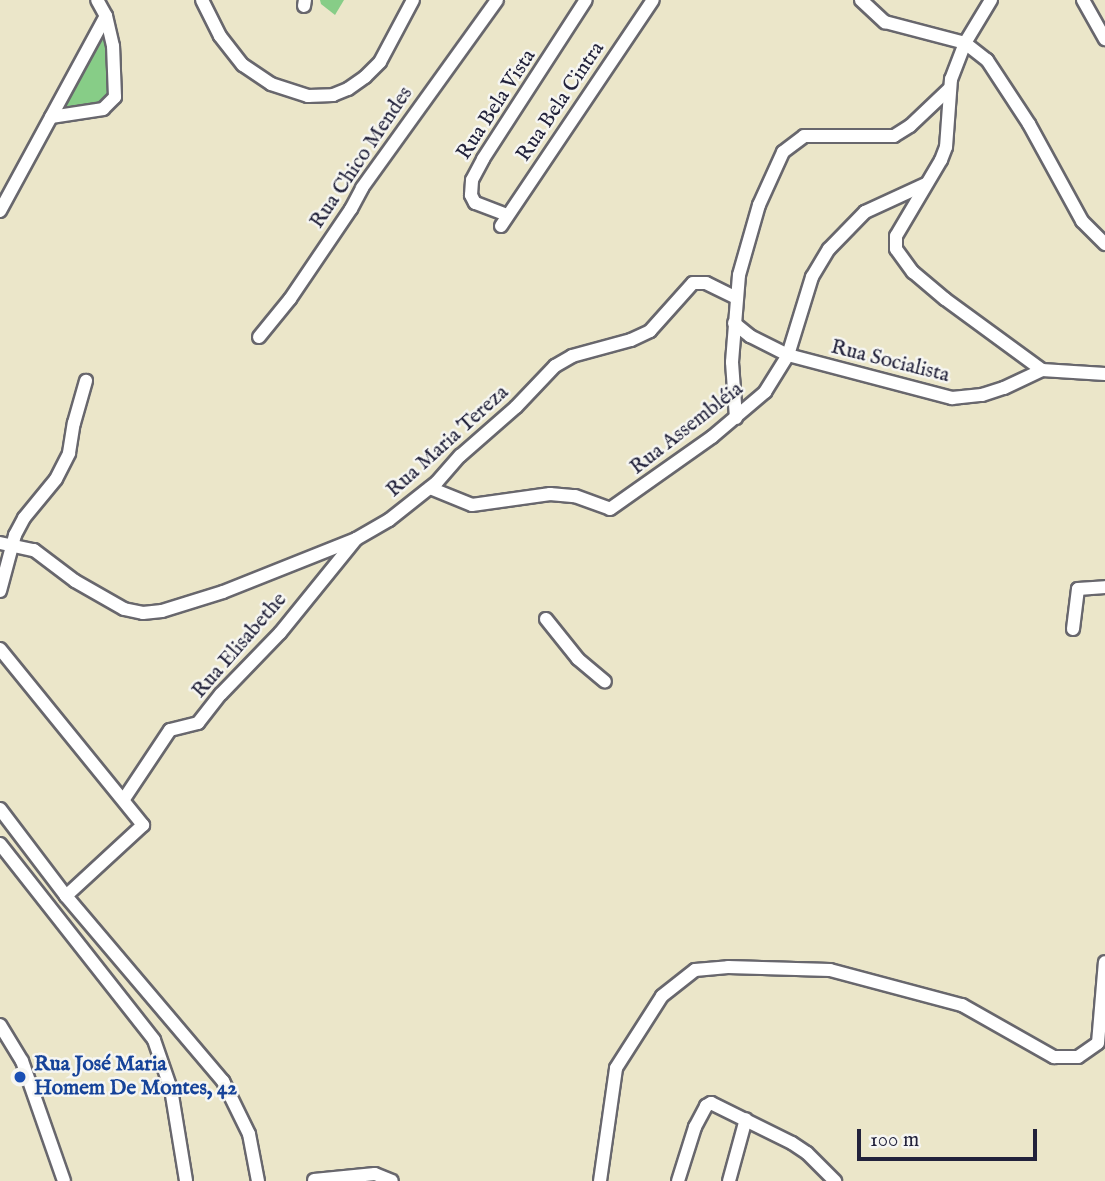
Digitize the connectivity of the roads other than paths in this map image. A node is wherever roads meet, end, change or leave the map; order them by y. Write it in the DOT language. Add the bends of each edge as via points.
graph roads {
  1 [pos="97,0"];
  2 [pos="202,0"];
  3 [pos="413,0"];
  4 [pos="497,0"];
  5 [pos="586,0"];
  6 [pos="653,0"];
  7 [pos="862,0"];
  8 [pos="991,0"];
  9 [pos="1083,0"];
  10 [pos="106,16"];
  11 [pos="1105,39"];
  12 [pos="965,43"];
  13 [pos="949,89"];
  14 [pos="51,117"];
  15 [pos="926,184"];
  16 [pos="0,211"];
  17 [pos="504,220"];
  18 [pos="1105,244"];
  19 [pos="735,297"];
  20 [pos="734,323"];
  21 [pos="259,337"];
  22 [pos="788,355"];
  23 [pos="1042,370"];
  24 [pos="1105,374"];
  25 [pos="86,381"];
  26 [pos="736,418"];
  27 [pos="430,488"];
  28 [pos="356,539"];
  29 [pos="6,543"];
  30 [pos="1105,587"];
  31 [pos="0,591"];
  32 [pos="546,619"];
  33 [pos="1073,629"];
  34 [pos="0,649"];
  35 [pos="605,681"];
  36 [pos="124,799"];
  37 [pos="0,809"];
  38 [pos="0,844"];
  39 [pos="66,896"];
  40 [pos="1105,962"];
  41 [pos="172,1024"];
  42 [pos="0,1025"];
  43 [pos="154,1040"];
  44 [pos="746,1119"];
  45 [pos="314,1180"];
  46 [pos="64,1181"];
  47 [pos="186,1181"];
  48 [pos="258,1181"];
  49 [pos="392,1181"];
  50 [pos="600,1181"];
  51 [pos="678,1181"];
  52 [pos="729,1181"];
  53 [pos="835,1181"];
  1 -- 10 [label="street"];
  2 -- 3 [label="street" via="228,50 243,65 271,84 308,96 333,95 365,77 380,62"];
  4 -- 21 [label="street, Rua Chico Mendes"];
  5 -- 17 [label="street, Rua Bela Vista" via="472,180 475,204"];
  6 -- 17 [label="street, Rua Bela Cintra"];
  7 -- 12 [label="street" via="873,14 897,28"];
  8 -- 12 [label="street"];
  9 -- 11 [label="street"];
  10 -- 14 [label="street"];
  10 -- 14 [label="street" via="113,46 115,97 93,112"];
  12 -- 13 [label="street"];
  12 -- 18 [label="street" via="999,74 1073,206"];
  13 -- 15 [label="street" via="946,146"];
  13 -- 19 [label="street" via="894,136 815,135 790,144 759,205"];
  14 -- 16 [label="street"];
  15 -- 22 [label="street, Rua Assembléia" via="865,212 829,249 812,277"];
  15 -- 23 [label="street" via="896,236 898,255 945,299"];
  19 -- 20 [label="street"];
  19 -- 27 [label="street, Rua Maria Tereza" via="706,283 694,284 650,331 572,356 555,366"];
  20 -- 22 [label="street, Rua Socialista"];
  20 -- 26 [label="street" via="731,385"];
  22 -- 23 [label="street, Rua Socialista" via="952,398 993,392"];
  22 -- 26 [label="street, Rua Assembléia" via="765,392"];
  23 -- 24 [label="street, Rua Socialista"];
  25 -- 29 [label="street" via="69,453 56,479"];
  26 -- 27 [label="street, Rua Assembléia" via="610,509 575,496 550,494 472,505"];
  27 -- 28 [label="street, Rua Maria Tereza"];
  28 -- 29 [label="street, Rua Maria Tereza" via="223,592 143,613 108,603 41,554"];
  28 -- 36 [label="street, Rua Elisabethe" via="198,723 170,730"];
  29 -- 31 [label="street"];
  30 -- 33 [label="street" via="1078,589"];
  32 -- 35 [label="street" via="578,659"];
  34 -- 36 [label="street"];
  36 -- 39 [label="street" via="143,824"];
  37 -- 39 [label="street"];
  38 -- 43 [label="street"];
  39 -- 41 [label="street"];
  40 -- 50 [label="street" via="1098,1043 1078,1057 1054,1057 962,1005 830,970 695,970 662,996 616,1068"];
  41 -- 43 [label="street"];
  41 -- 48 [label="street" via="214,1066 235,1101 249,1134"];
  42 -- 46 [label="street" via="22,1061"];
  43 -- 47 [label="street" via="173,1099"];
  44 -- 51 [label="street" via="715,1104 706,1106"];
  44 -- 52 [label="street"];
  44 -- 53 [label="street" via="807,1153"];
  45 -- 49 [label="street" via="375,1174"];
}
